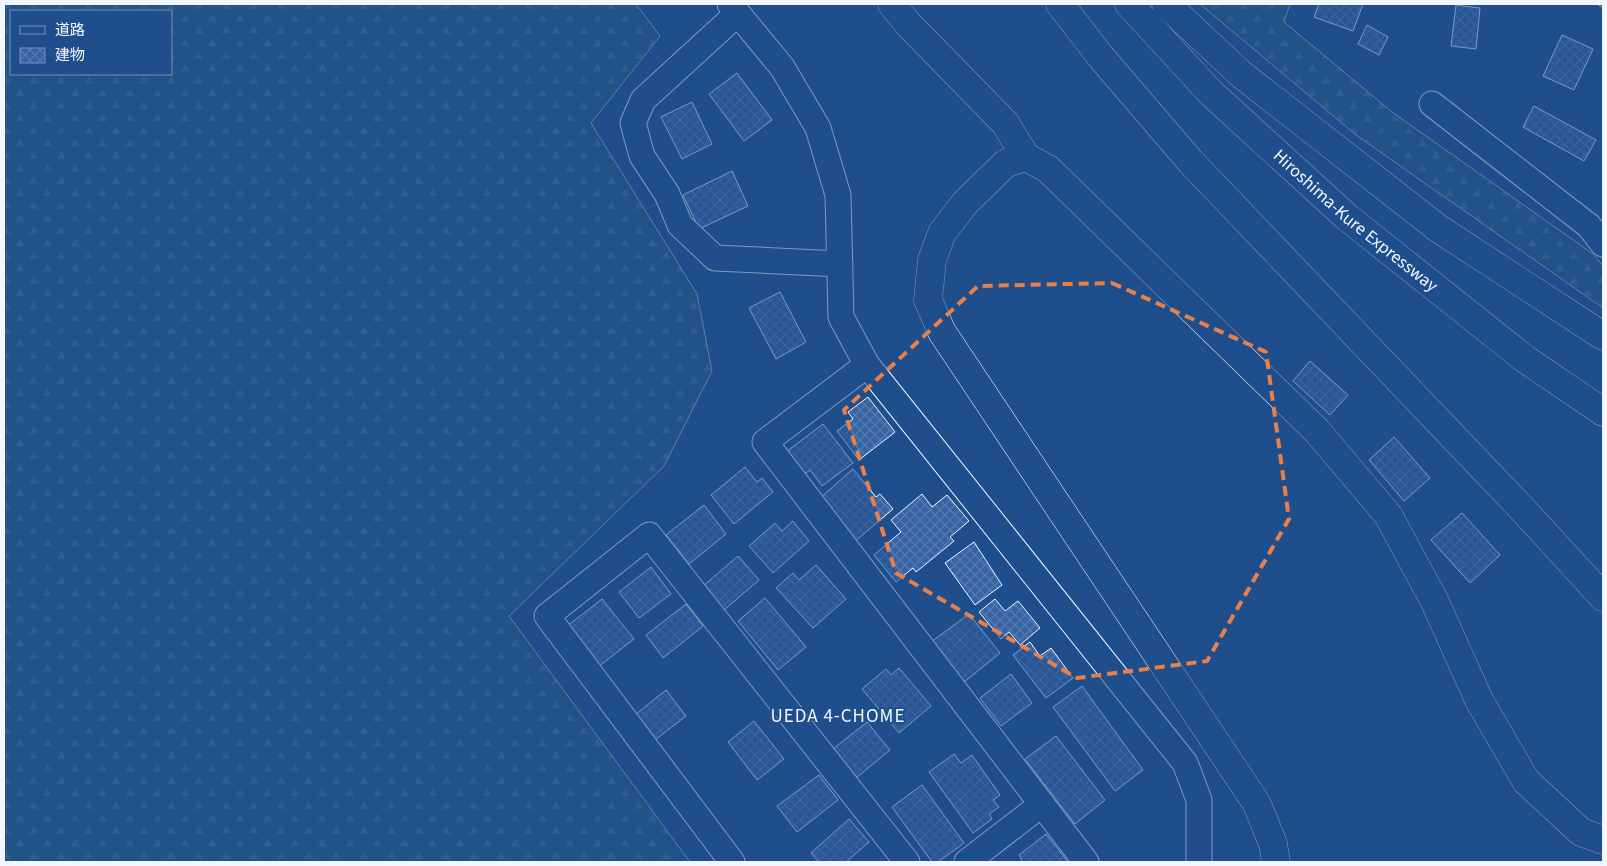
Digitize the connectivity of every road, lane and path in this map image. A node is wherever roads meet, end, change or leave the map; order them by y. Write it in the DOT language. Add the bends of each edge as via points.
graph roads {
  1 [pos="892,4"];
  2 [pos="1060,4"];
  3 [pos="1129,4"];
  4 [pos="1166,4"];
  5 [pos="734,9"];
  6 [pos="1432,104"];
  7 [pos="1026,157"];
  8 [pos="1603,244"];
  9 [pos="840,264"];
  10 [pos="1603,336"];
  11 [pos="867,365"];
  12 [pos="1603,412"];
  13 [pos="1603,597"];
  14 [pos="1042,804"];
  15 [pos="1603,840"];
  16 [pos="732,862"];
  17 [pos="907,862"];
  18 [pos="967,862"];
  19 [pos="1086,862"];
  20 [pos="1199,862"];
  21 [pos="1276,862"];
  1 -- 7 [label="main road" via="1005,123"];
  2 -- 13 [label="main road" via="1191,162"];
  3 -- 12 [label="main road, Hiroshima-Kure Expressway" via="1212,94 1348,218 1525,359"];
  4 -- 10 [label="main road" via="1242,75 1439,230"];
  5 -- 9 [label="street" via="782,67 818,128 838,195"];
  5 -- 9 [label="street" via="643,100 633,123 642,156 667,194 680,225 715,258"];
  6 -- 8 [label="street" via="1589,226"];
  7 -- 15 [label="main road" via="1048,169 1317,431 1388,515 1434,600 1479,700 1526,781 1581,832"];
  7 -- 21 [label="main road" via="1006,164 965,203 942,233 932,260 928,300 942,332 1257,804 1273,844"];
  9 -- 11 [label="street" via="840,317"];
  11 -- 14 [label="street" via="765,442"];
  11 -- 20 [label="street" via="1184,763 1199,800"];
  14 -- 18 [label="street"];
  14 -- 19 [label="street"];
  16 -- 17 [label="street" via="547,616 649,535"];
}
